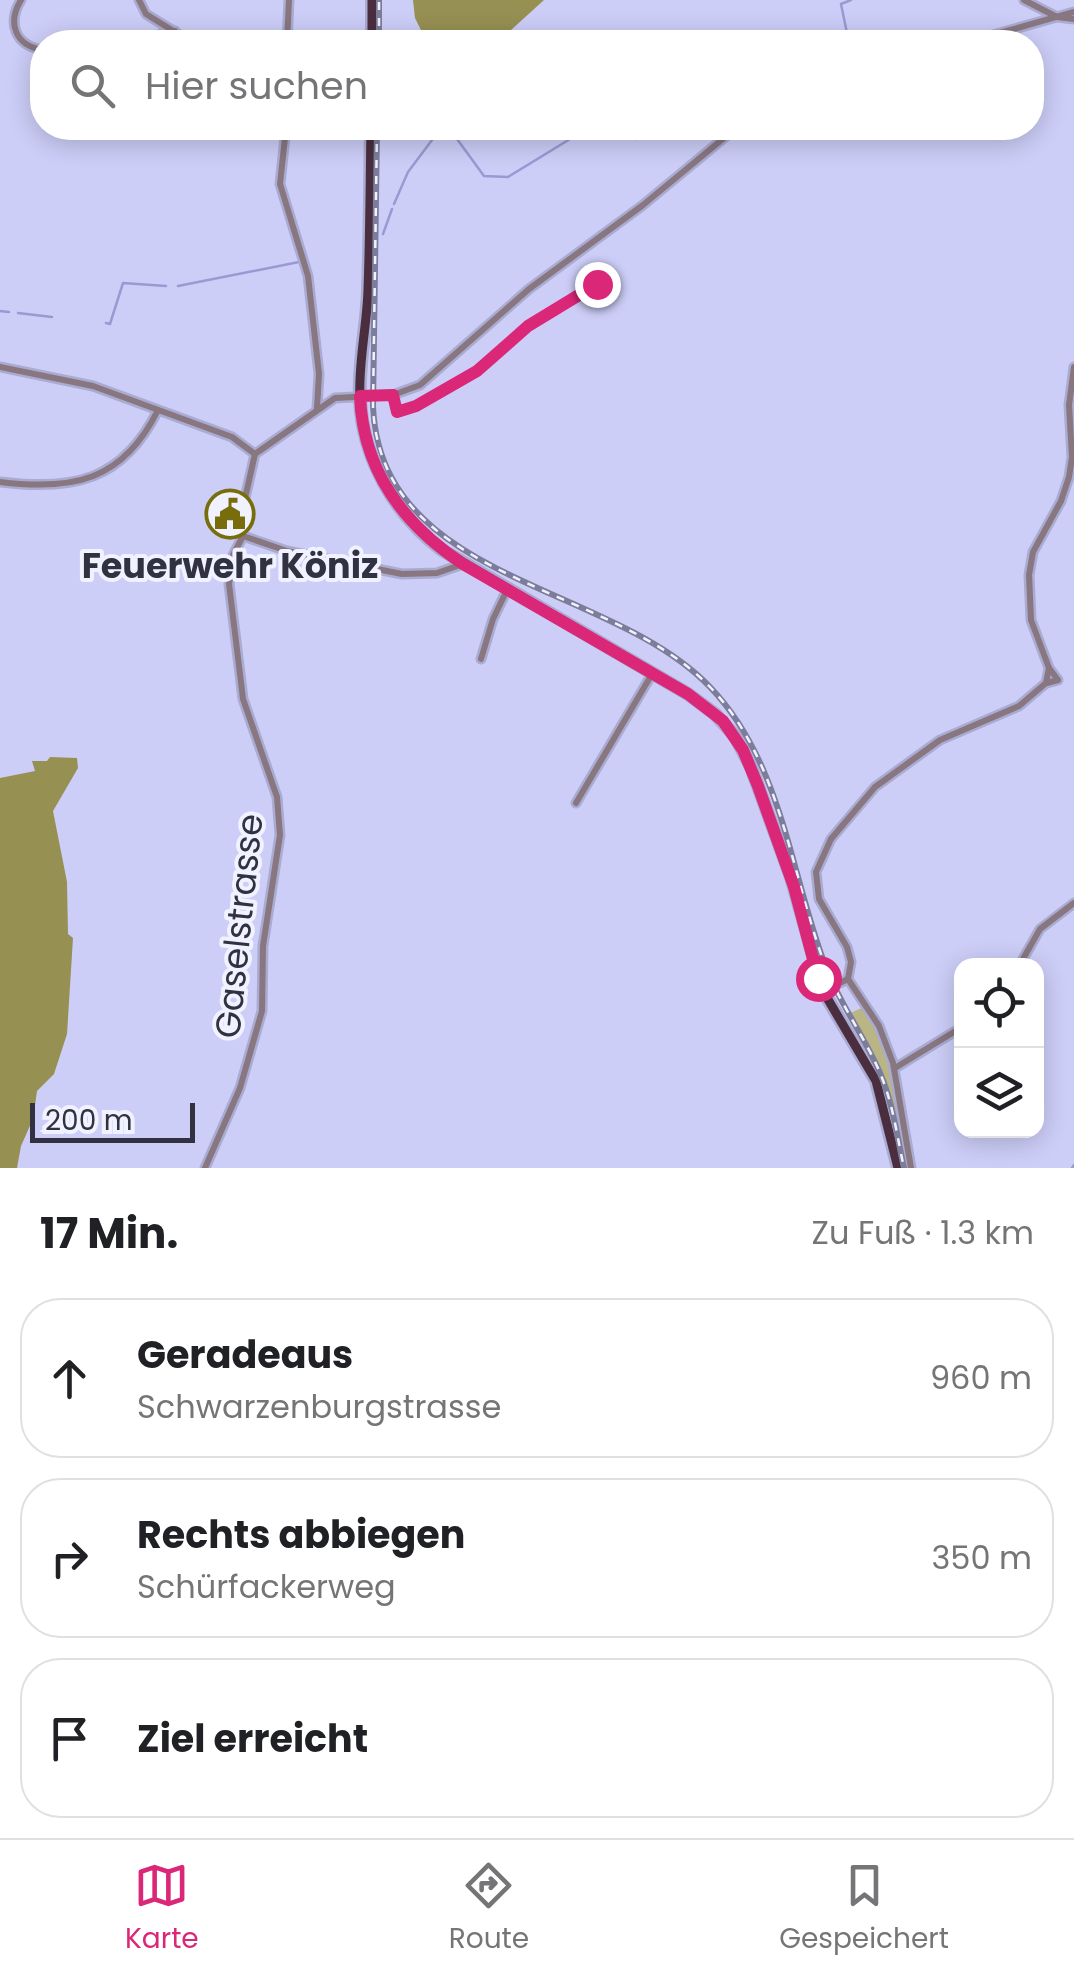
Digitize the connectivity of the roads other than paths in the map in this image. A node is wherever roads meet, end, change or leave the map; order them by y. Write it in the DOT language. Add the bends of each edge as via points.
graph roads {
  1 [pos="21,0"];
  2 [pos="138,0"];
  3 [pos="289,0"];
  4 [pos="372,0"];
  5 [pos="1024,0"];
  6 [pos="1074,16"];
  7 [pos="1057,18"];
  8 [pos="174,30"];
  9 [pos="287,30"];
  10 [pos="372,30"];
  11 [pos="1012,30"];
  12 [pos="30,46"];
  13 [pos="285,140"];
  14 [pos="370,140"];
  15 [pos="722,140"];
  16 [pos="610,277"];
  17 [pos="0,367"];
  18 [pos="1074,367"];
  19 [pos="393,395"];
  20 [pos="360,396"];
  21 [pos="316,408"];
  22 [pos="158,410"];
  23 [pos="255,454"];
  24 [pos="0,482"];
  25 [pos="243,536"];
  26 [pos="463,564"];
  27 [pos="508,590"];
  28 [pos="481,659"];
  29 [pos="652,674"];
  30 [pos="576,803"];
  31 [pos="1074,903"];
  32 [pos="1024,958"];
  33 [pos="848,979"];
  34 [pos="823,991"];
  35 [pos="954,1032"];
  36 [pos="895,1068"];
  37 [pos="205,1168"];
  38 [pos="898,1168"];
  39 [pos="910,1168"];
  1 -- 12 [label="street" via="16,32"];
  2 -- 8 [label="street" via="144,12"];
  3 -- 9 [label="street"];
  4 -- 10 [label="main road"];
  5 -- 7 [label="street"];
  6 -- 7 [label="street"];
  7 -- 11 [label="street"];
  13 -- 21 [label="street" via="280,184 308,276 319,374"];
  14 -- 20 [label="main road"];
  15 -- 19 [label="street" via="529,290 428,379"];
  16 -- 19 [label="street" via="528,326 484,366 431,398 397,412"];
  17 -- 22 [label="street" via="64,378"];
  18 -- 33 [label="street" via="1069,477 1028,575 1031,620 1058,680 1019,706 940,740 859,802 831,839 818,864 816,888 843,937"];
  19 -- 20 [label="street"];
  20 -- 21 [label="street"];
  20 -- 26 [label="main road" via="372,452 392,497 421,533"];
  21 -- 23 [label="street"];
  22 -- 23 [label="street" via="232,437"];
  22 -- 24 [label="street" via="130,451 87,479 62,486"];
  23 -- 25 [label="street, Gaselstrasse"];
  25 -- 26 [label="street" via="402,574"];
  25 -- 37 [label="street, Gaselstrasse" via="229,578 236,646 247,714 277,797 280,835 263,946 262,1011 240,1088"];
  26 -- 27 [label="main road"];
  27 -- 28 [label="street"];
  27 -- 29 [label="main road"];
  29 -- 30 [label="street"];
  29 -- 34 [label="main road" via="715,714 743,750 794,887"];
  31 -- 32 [label="street" via="1040,929"];
  33 -- 34 [label="street"];
  33 -- 36 [label="street" via="879,1026"];
  34 -- 38 [label="main road" via="876,1081"];
  35 -- 36 [label="street"];
  36 -- 39 [label="street"];
}
